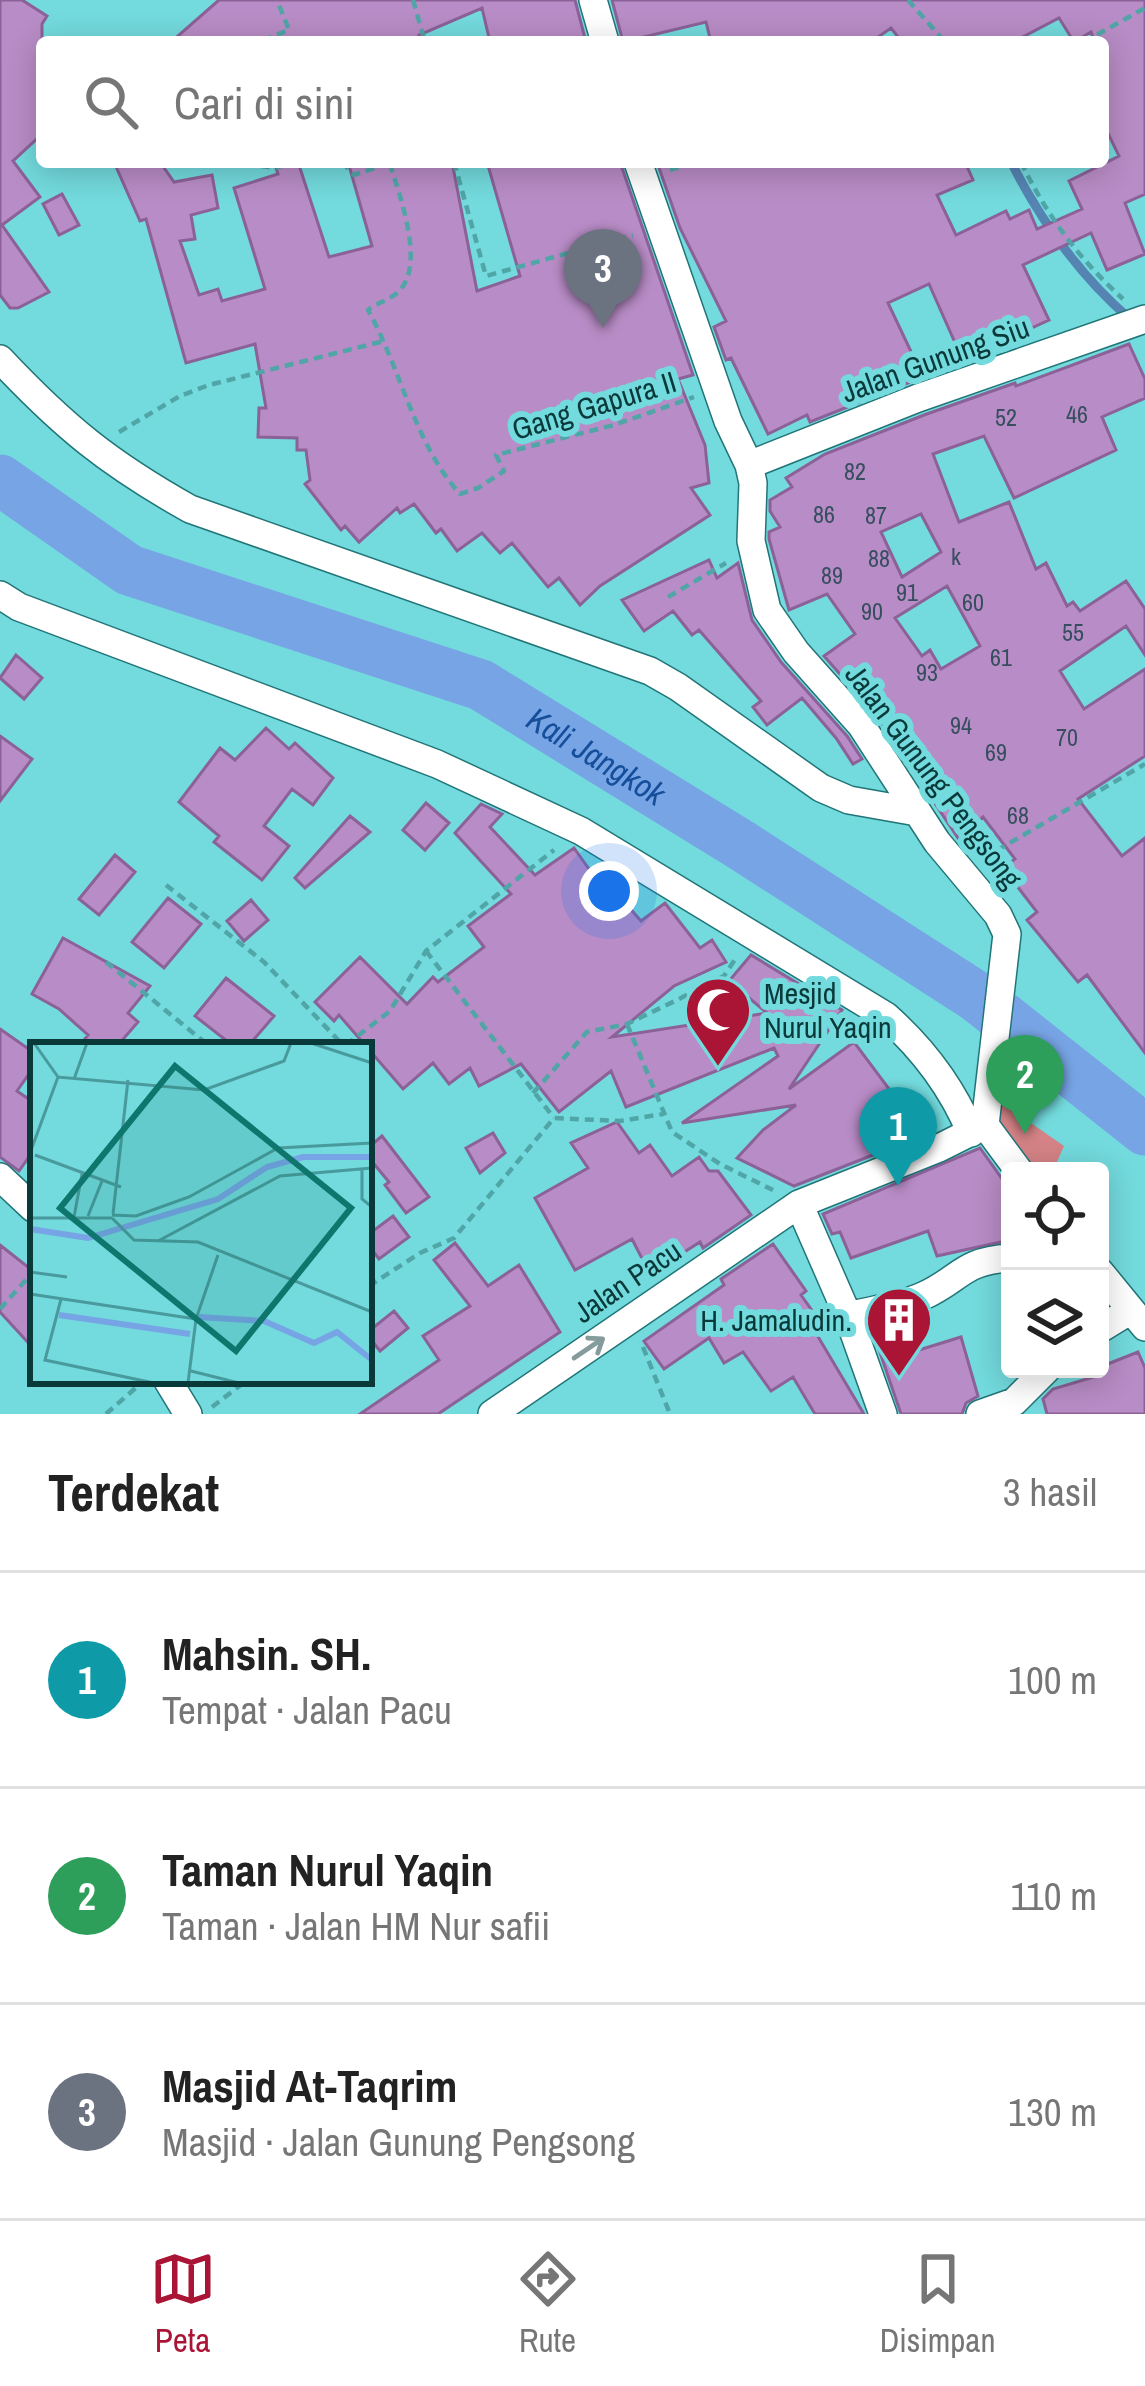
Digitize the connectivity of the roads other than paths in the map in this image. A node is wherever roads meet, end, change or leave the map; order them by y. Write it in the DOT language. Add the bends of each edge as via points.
graph roads {
  1 [pos="593,0"];
  2 [pos="603,36"];
  3 [pos="640,168"];
  4 [pos="1140,321"];
  5 [pos="0,358"];
  6 [pos="749,464"];
  7 [pos="0,595"];
  8 [pos="916,812"];
  9 [pos="982,1121"];
  10 [pos="1012,1162"];
  11 [pos="0,1177"];
  12 [pos="800,1204"];
  13 [pos="30,1205"];
  14 [pos="1001,1258"];
  15 [pos="1109,1283"];
  16 [pos="848,1316"];
  17 [pos="1138,1318"];
  18 [pos="1109,1326"];
  19 [pos="1039,1378"];
  20 [pos="170,1384"];
  21 [pos="188,1414"];
  22 [pos="492,1414"];
  23 [pos="883,1414"];
  24 [pos="980,1414"];
  1 -- 2 [label="street"];
  3 -- 6 [label="street, Jalan Gunung Pengsong"];
  4 -- 6 [label="street, Jalan Gunung Siu"];
  5 -- 8 [label="street" via="59,422 122,471 190,508 650,671 821,788"];
  6 -- 8 [label="street, Jalan Gunung Pengsong" via="756,573 777,628 861,725"];
  7 -- 9 [label="street" via="437,764 580,830 886,1016 960,1106"];
  8 -- 9 [label="street, Jalan Gunung Pengsong" via="1007,934"];
  9 -- 10 [label="street"];
  9 -- 12 [label="street, Jalan Pacu"];
  11 -- 13 [label="street"];
  12 -- 16 [label="street"];
  22 -- 12 [label="street, Jalan Pacu, one-way"];
  14 -- 16 [label="street" via="959,1270 926,1295"];
  15 -- 17 [label="street"];
  16 -- 23 [label="street"];
  17 -- 18 [label="street"];
  19 -- 24 [label="street" via="1015,1402"];
  20 -- 21 [label="street"];
}
